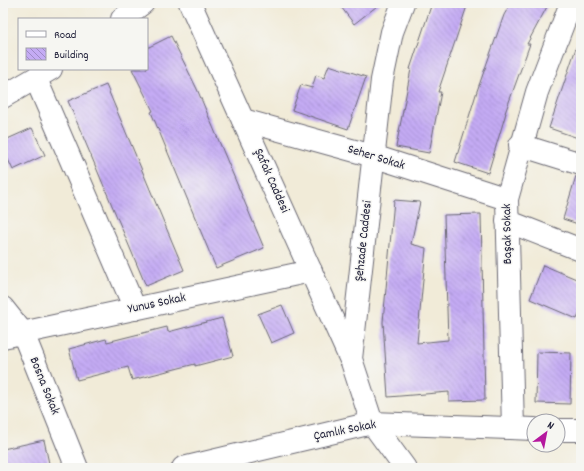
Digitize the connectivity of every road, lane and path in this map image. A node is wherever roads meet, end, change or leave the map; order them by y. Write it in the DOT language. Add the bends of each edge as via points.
graph roads {
  1 [pos="143,3"];
  2 [pos="190,3"];
  3 [pos="403,3"];
  4 [pos="572,13"];
  5 [pos="123,18"];
  6 [pos="44,74"];
  7 [pos="3,97"];
  8 [pos="243,120"];
  9 [pos="520,145"];
  10 [pos="373,156"];
  11 [pos="581,164"];
  12 [pos="507,199"];
  13 [pos="507,221"];
  14 [pos="581,250"];
  15 [pos="311,271"];
  16 [pos="3,308"];
  17 [pos="135,309"];
  18 [pos="13,335"];
  19 [pos="351,359"];
  20 [pos="372,423"];
  21 [pos="512,428"];
  22 [pos="526,429"];
  23 [pos="566,430"];
  24 [pos="581,430"];
  25 [pos="77,468"];
  26 [pos="183,468"];
  27 [pos="405,468"];
  1 -- 5 [label="street"];
  2 -- 8 [label="street, Şafak Caddesi"];
  3 -- 10 [label="street, Şehzade Caddesi" via="392,32 385,62"];
  4 -- 9 [label="street, Başak Sokak" via="536,92"];
  6 -- 7 [label="street"];
  6 -- 17 [label="street"];
  8 -- 10 [label="street, Seher Sokak"];
  8 -- 15 [label="street, Şafak Caddesi"];
  9 -- 11 [label="street"];
  9 -- 12 [label="street, Başak Sokak"];
  10 -- 12 [label="street, Seher Sokak"];
  10 -- 19 [label="street, Şehzade Caddesi"];
  12 -- 13 [label="street, Başak Sokak"];
  13 -- 14 [label="street"];
  13 -- 21 [label="street, Başak Sokak"];
  15 -- 17 [label="street, Yunus Sokak"];
  15 -- 19 [label="street, Şafak Caddesi"];
  16 -- 18 [label="street, Bosna Sokak"];
  17 -- 18 [label="street, Yunus Sokak"];
  18 -- 25 [label="street, Bosna Sokak"];
  19 -- 20 [label="street, Şehzade Caddesi"];
  20 -- 21 [label="street, Çamlık Sokak"];
  20 -- 26 [label="street, Çamlık Sokak"];
  20 -- 27 [label="street, Şehzade Caddesi"];
  21 -- 22 [label="street, Çamlık Sokak"];
  23 -- 24 [label="street"];
}
